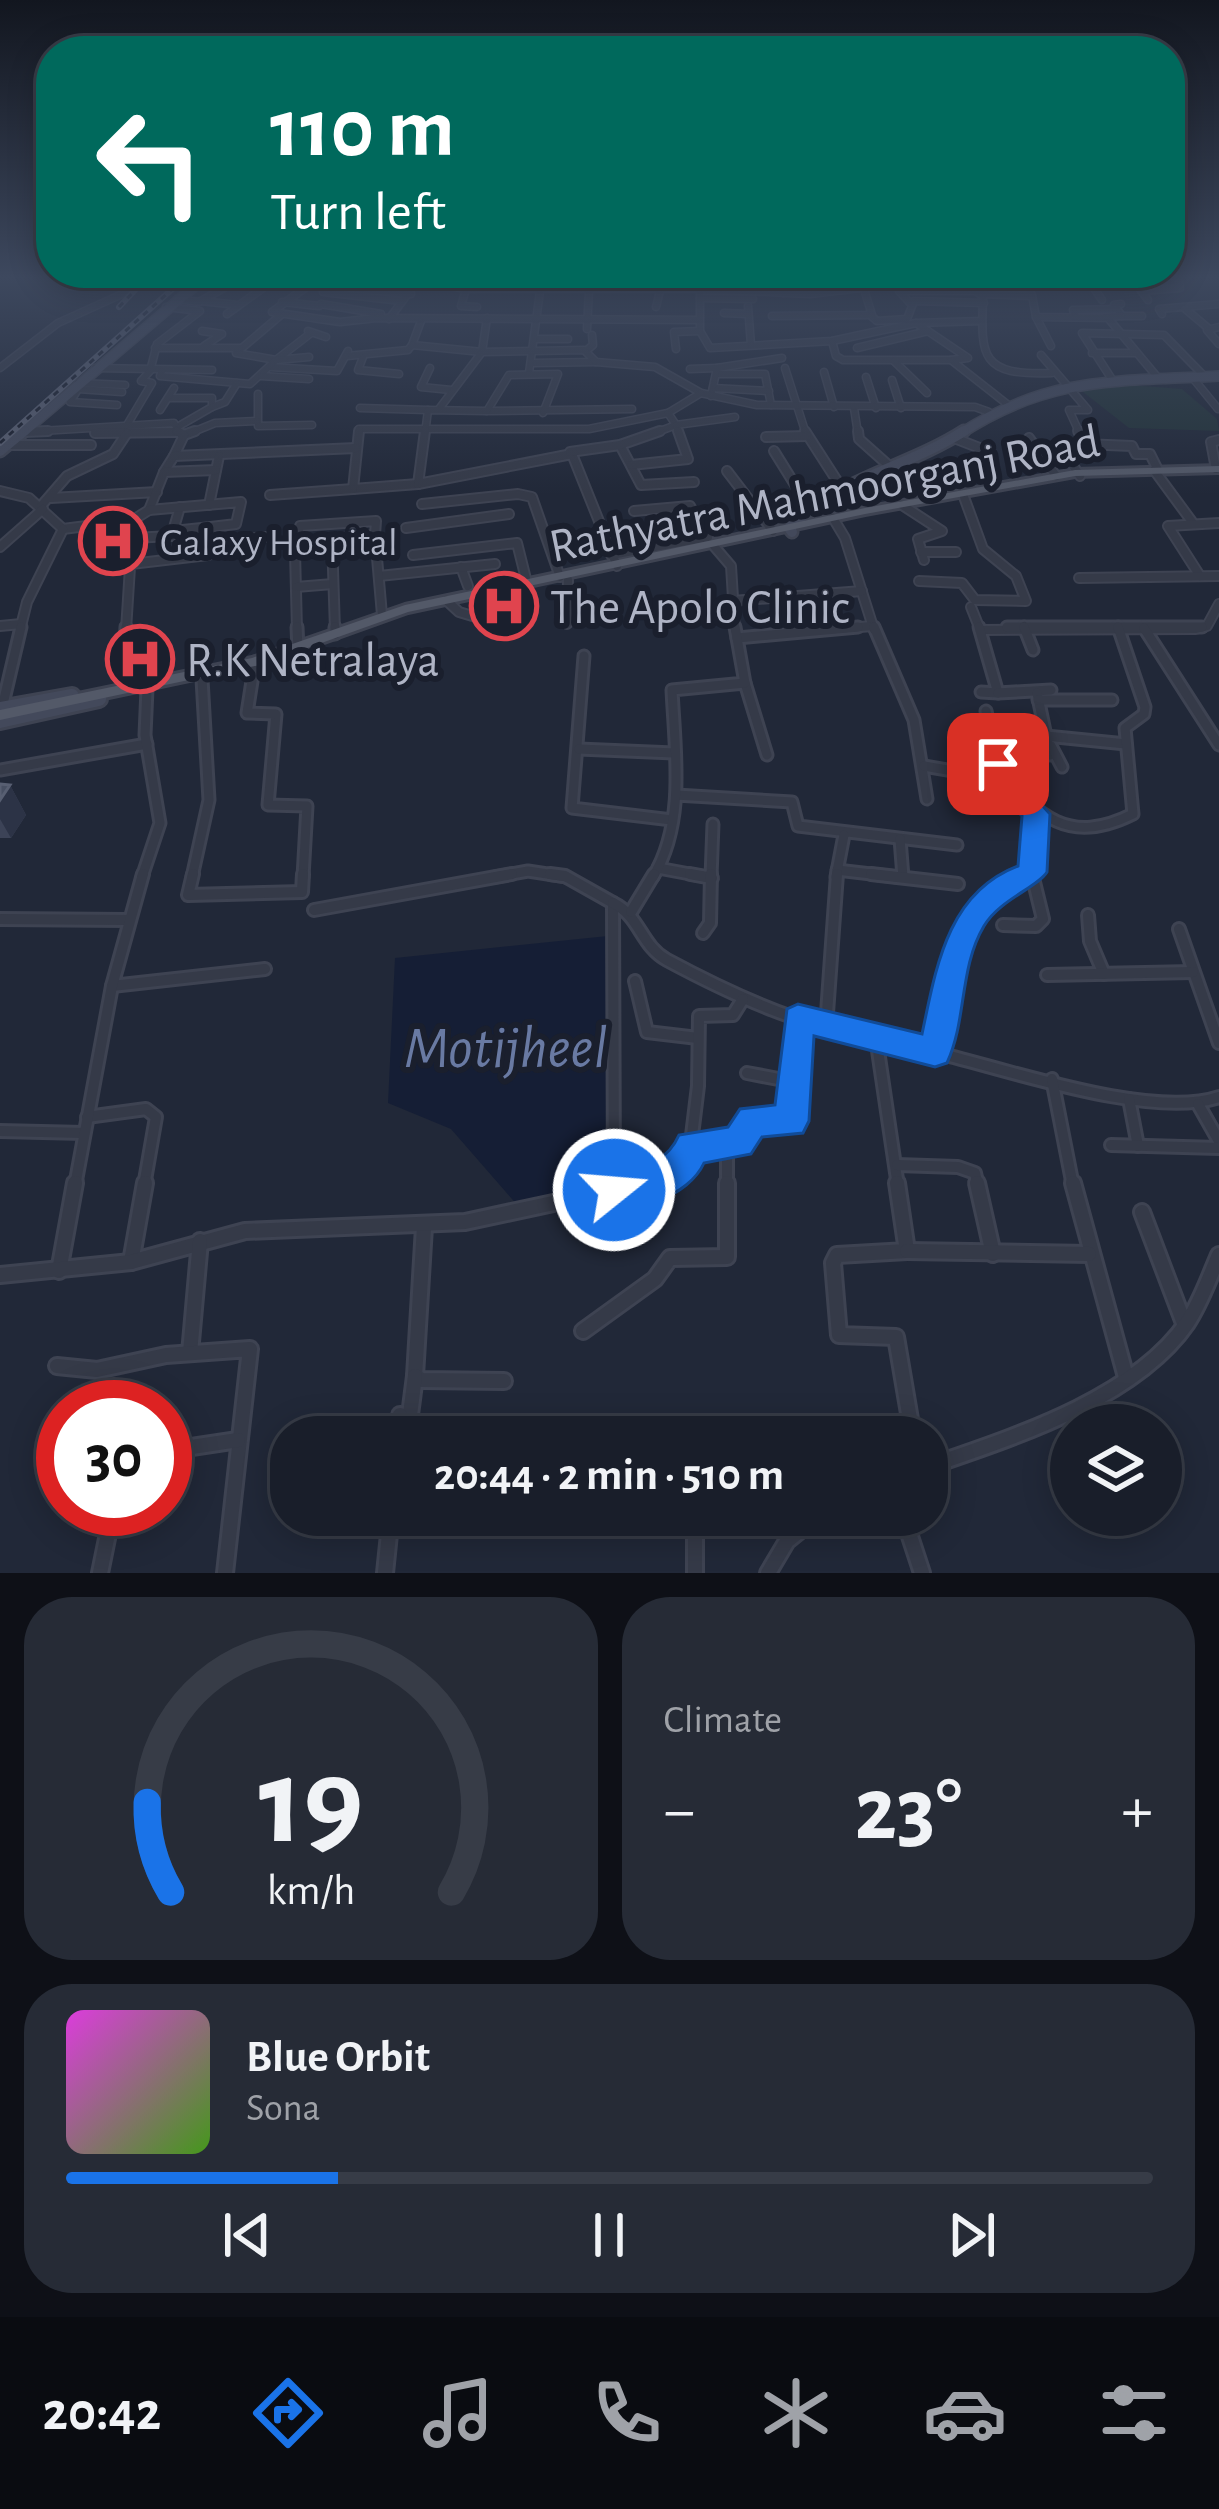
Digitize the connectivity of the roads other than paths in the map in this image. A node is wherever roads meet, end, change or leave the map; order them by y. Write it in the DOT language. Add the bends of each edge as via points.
graph roads {
  1 [pos="25,348"];
  2 [pos="118,348"];
  3 [pos="155,348"];
  4 [pos="240,348"];
  5 [pos="292,348"];
  6 [pos="410,348"];
  7 [pos="446,348"];
  8 [pos="483,348"];
  9 [pos="834,348"];
  10 [pos="954,348"];
  11 [pos="983,348"];
  12 [pos="1090,348"];
  13 [pos="1133,348"];
  14 [pos="1176,348"];
  15 [pos="535,350"];
  16 [pos="586,351"];
  17 [pos="482,352"];
  18 [pos="1092,353"];
  19 [pos="1137,353"];
  20 [pos="988,355"];
  21 [pos="1041,355"];
  22 [pos="309,357"];
  23 [pos="364,357"];
  24 [pos="782,358"];
  25 [pos="968,358"];
  26 [pos="951,360"];
  27 [pos="894,361"];
  28 [pos="596,362"];
  29 [pos="533,363"];
  30 [pos="273,364"];
  31 [pos="0,368"];
  32 [pos="95,368"];
  33 [pos="430,368"];
  34 [pos="785,368"];
  35 [pos="690,369"];
  36 [pos="150,370"];
  37 [pos="212,370"];
  38 [pos="162,371"];
  39 [pos="717,371"];
  40 [pos="824,371"];
  41 [pos="1052,373"];
  42 [pos="399,374"];
  43 [pos="529,374"];
  44 [pos="261,376"];
  45 [pos="1219,376"];
  46 [pos="866,377"];
  47 [pos="1198,377"];
  48 [pos="1158,378"];
  49 [pos="309,380"];
  50 [pos="892,380"];
  51 [pos="1113,381"];
  52 [pos="237,383"];
  53 [pos="81,385"];
  54 [pos="1069,386"];
  55 [pos="199,387"];
  56 [pos="174,388"];
  57 [pos="123,389"];
  58 [pos="451,390"];
  59 [pos="752,390"];
  60 [pos="769,391"];
  61 [pos="708,393"];
  62 [pos="927,393"];
  63 [pos="258,394"];
  64 [pos="168,398"];
  65 [pos="193,398"];
  66 [pos="749,404"];
  67 [pos="1007,404"];
  68 [pos="117,405"];
  69 [pos="771,405"];
  70 [pos="798,405"];
  71 [pos="212,406"];
  72 [pos="834,407"];
  73 [pos="360,408"];
  74 [pos="854,408"];
  75 [pos="876,408"];
  76 [pos="901,408"];
  77 [pos="440,409"];
  78 [pos="632,409"];
  79 [pos="1218,409"];
  80 [pos="160,410"];
  81 [pos="428,410"];
  82 [pos="487,411"];
  83 [pos="668,412"];
  84 [pos="989,412"];
  85 [pos="543,413"];
  86 [pos="735,417"];
  87 [pos="257,421"];
  88 [pos="676,424"];
  89 [pos="312,425"];
  90 [pos="424,428"];
  91 [pos="127,429"];
  92 [pos="180,431"];
  93 [pos="22,432"];
  94 [pos="95,433"];
  95 [pos="807,436"];
  96 [pos="766,437"];
  97 [pos="954,438"];
  98 [pos="1030,438"];
  99 [pos="1219,440"];
  100 [pos="1084,443"];
  101 [pos="92,445"];
  102 [pos="620,445"];
  103 [pos="3,448"];
  104 [pos="356,448"];
  105 [pos="774,451"];
  106 [pos="565,452"];
  107 [pos="990,452"];
  108 [pos="174,456"];
  109 [pos="219,456"];
  110 [pos="887,464"];
  111 [pos="631,465"];
  112 [pos="216,470"];
  113 [pos="1218,470"];
  114 [pos="727,471"];
  115 [pos="1156,471"];
  116 [pos="164,472"];
  117 [pos="1079,474"];
  118 [pos="1056,476"];
  119 [pos="694,482"];
  120 [pos="418,484"];
  121 [pos="841,487"];
  122 [pos="353,489"];
  123 [pos="0,491"];
  124 [pos="157,492"];
  125 [pos="270,495"];
  126 [pos="51,498"];
  127 [pos="965,499"];
  128 [pos="422,504"];
  129 [pos="208,505"];
  130 [pos="904,506"];
  131 [pos="42,507"];
  132 [pos="180,507"];
  133 [pos="810,509"];
  134 [pos="149,510"];
  135 [pos="634,511"];
  136 [pos="509,514"];
  137 [pos="134,520"];
  138 [pos="460,520"];
  139 [pos="835,520"];
  140 [pos="1192,523"];
  141 [pos="1219,523"];
  142 [pos="211,527"];
  143 [pos="406,528"];
  144 [pos="63,529"];
  145 [pos="790,530"];
  146 [pos="773,531"];
  147 [pos="374,535"];
  148 [pos="172,536"];
  149 [pos="266,536"];
  150 [pos="132,538"];
  151 [pos="332,538"];
  152 [pos="210,543"];
  153 [pos="714,546"];
  154 [pos="0,547"];
  155 [pos="467,549"];
  156 [pos="295,552"];
  157 [pos="956,552"];
  158 [pos="413,555"];
  159 [pos="614,561"];
  160 [pos="130,563"];
  161 [pos="495,564"];
  162 [pos="461,568"];
  163 [pos="379,576"];
  164 [pos="1200,576"];
  165 [pos="1219,576"];
  166 [pos="564,578"];
  167 [pos="1079,578"];
  168 [pos="919,581"];
  169 [pos="333,584"];
  170 [pos="527,584"];
  171 [pos="468,586"];
  172 [pos="296,587"];
  173 [pos="862,591"];
  174 [pos="732,601"];
  175 [pos="448,602"];
  176 [pos="1219,604"];
  177 [pos="971,608"];
  178 [pos="382,615"];
  179 [pos="479,618"];
  180 [pos="21,624"];
  181 [pos="567,624"];
  182 [pos="0,626"];
  183 [pos="872,626"];
  184 [pos="1024,626"];
  185 [pos="979,627"];
  186 [pos="1118,627"];
  187 [pos="1144,628"];
  188 [pos="335,634"];
  189 [pos="737,638"];
  190 [pos="298,649"];
  191 [pos="1033,650"];
  192 [pos="584,656"];
  193 [pos="255,665"];
  194 [pos="202,679"];
  195 [pos="745,682"];
  196 [pos="122,689"];
  197 [pos="147,689"];
  198 [pos="1051,690"];
  199 [pos="981,692"];
  200 [pos="998,693"];
  201 [pos="1037,696"];
  202 [pos="89,698"];
  203 [pos="1112,700"];
  204 [pos="986,711"];
  205 [pos="1,713"];
  206 [pos="1046,736"];
  207 [pos="147,744"];
  208 [pos="1126,744"];
  209 [pos="1219,745"];
  210 [pos="579,749"];
  211 [pos="674,753"];
  212 [pos="767,755"];
  213 [pos="1050,755"];
  214 [pos="924,766"];
  215 [pos="997,767"];
  216 [pos="1062,767"];
  217 [pos="0,770"];
  218 [pos="676,795"];
  219 [pos="927,799"];
  220 [pos="1036,814"];
  221 [pos="672,820"];
  222 [pos="713,824"];
  223 [pos="844,835"];
  224 [pos="900,839"];
  225 [pos="957,844"];
  226 [pos="658,868"];
  227 [pos="837,870"];
  228 [pos="1032,872"];
  229 [pos="903,877"];
  230 [pos="712,878"];
  231 [pos="958,884"];
  232 [pos="614,903"];
  233 [pos="314,910"];
  234 [pos="631,912"];
  235 [pos="1088,915"];
  236 [pos="0,920"];
  237 [pos="128,920"];
  238 [pos="1003,925"];
  239 [pos="1179,929"];
  240 [pos="704,933"];
  241 [pos="265,969"];
  242 [pos="1193,972"];
  243 [pos="1104,974"];
  244 [pos="1047,975"];
  245 [pos="635,981"];
  246 [pos="112,986"];
  247 [pos="743,1000"];
  248 [pos="798,1018"];
  249 [pos="826,1027"];
  250 [pos="876,1037"];
  251 [pos="698,1038"];
  252 [pos="1219,1043"];
  253 [pos="935,1052"];
  254 [pos="747,1073"];
  255 [pos="1052,1079"];
  256 [pos="794,1082"];
  257 [pos="1219,1097"];
  258 [pos="1129,1099"];
  259 [pos="1198,1104"];
  260 [pos="87,1117"];
  261 [pos="0,1131"];
  262 [pos="84,1133"];
  263 [pos="727,1144"];
  264 [pos="1219,1144"];
  265 [pos="1111,1145"];
  266 [pos="1138,1146"];
  267 [pos="692,1147"];
  268 [pos="897,1165"];
  269 [pos="614,1190"];
  270 [pos="1142,1212"];
  271 [pos="424,1227"];
  272 [pos="200,1240"];
  273 [pos="907,1251"];
  274 [pos="993,1254"];
  275 [pos="1089,1254"];
  276 [pos="1219,1256"];
  277 [pos="131,1262"];
  278 [pos="59,1271"];
  279 [pos="0,1275"];
  280 [pos="1184,1328"];
  281 [pos="583,1330"];
  282 [pos="190,1353"];
  283 [pos="57,1366"];
  284 [pos="415,1376"];
  285 [pos="1126,1377"];
  286 [pos="504,1381"];
  287 [pos="405,1416"];
  288 [pos="909,1416"];
  289 [pos="238,1440"];
  290 [pos="192,1447"];
  291 [pos="948,1459"];
  292 [pos="108,1536"];
  293 [pos="389,1536"];
  294 [pos="695,1536"];
  295 [pos="793,1536"];
  296 [pos="910,1536"];
  297 [pos="100,1573"];
  298 [pos="226,1573"];
  299 [pos="385,1573"];
  300 [pos="695,1573"];
  301 [pos="767,1573"];
  302 [pos="922,1573"];
  1 -- 31 [label="street"];
  2 -- 32 [label="street"];
  3 -- 36 [label="street"];
  4 -- 30 [label="street"];
  5 -- 30 [label="street"];
  6 -- 23 [label="street"];
  7 -- 17 [label="street"];
  8 -- 17 [label="street"];
  9 -- 27 [label="street" via="843,360"];
  10 -- 25 [label="street"];
  11 -- 20 [label="street"];
  12 -- 18 [label="street"];
  13 -- 19 [label="street"];
  14 -- 47 [label="street"];
  15 -- 16 [label="street"];
  15 -- 17 [label="street"];
  15 -- 29 [label="street"];
  16 -- 28 [label="street"];
  17 -- 58 [label="street"];
  18 -- 19 [label="street"];
  18 -- 51 [label="street"];
  19 -- 48 [label="street"];
  20 -- 25 [label="street"];
  20 -- 41 [label="street" via="1015,371"];
  21 -- 41 [label="street"];
  22 -- 30 [label="street"];
  23 -- 30 [label="street" via="348,353 337,370"];
  23 -- 42 [label="street" via="358,370"];
  24 -- 39 [label="street"];
  25 -- 26 [label="street"];
  26 -- 27 [label="street"];
  26 -- 67 [label="street"];
  27 -- 62 [label="street"];
  28 -- 29 [label="street"];
  28 -- 61 [label="street" via="655,367"];
  29 -- 43 [label="street"];
  30 -- 44 [label="street"];
  32 -- 36 [label="street"];
  32 -- 53 [label="street"];
  33 -- 58 [label="street" via="422,387"];
  34 -- 70 [label="street"];
  35 -- 39 [label="street"];
  36 -- 38 [label="street"];
  36 -- 91 [label="street" via="141,381 152,382"];
  37 -- 38 [label="street"];
  38 -- 52 [label="street"];
  39 -- 60 [label="street" via="765,374"];
  39 -- 61 [label="street"];
  40 -- 72 [label="street"];
  41 -- 54 [label="street"];
  43 -- 82 [label="street" via="509,375"];
  43 -- 85 [label="street" via="559,376"];
  44 -- 49 [label="street"];
  44 -- 52 [label="street"];
  45 -- 47 [label="street"];
  46 -- 75 [label="street"];
  47 -- 48 [label="street"];
  47 -- 79 [label="street"];
  48 -- 51 [label="street"];
  50 -- 76 [label="street"];
  51 -- 54 [label="street"];
  52 -- 71 [label="street"];
  53 -- 57 [label="street"];
  53 -- 68 [label="street" via="70,402"];
  53 -- 93 [label="street"];
  54 -- 67 [label="street"];
  54 -- 100 [label="street" via="1088,410 1069,410"];
  55 -- 65 [label="street"];
  56 -- 64 [label="street"];
  58 -- 77 [label="street"];
  59 -- 60 [label="street"];
  59 -- 61 [label="street"];
  59 -- 66 [label="street"];
  60 -- 69 [label="street"];
  61 -- 66 [label="street"];
  61 -- 83 [label="street"];
  63 -- 87 [label="street"];
  64 -- 65 [label="street"];
  64 -- 80 [label="street"];
  65 -- 71 [label="street" via="212,398"];
  66 -- 69 [label="street"];
  67 -- 84 [label="street"];
  69 -- 70 [label="street"];
  70 -- 72 [label="street"];
  70 -- 95 [label="street"];
  71 -- 92 [label="street"];
  72 -- 74 [label="street"];
  73 -- 81 [label="street"];
  74 -- 75 [label="street"];
  74 -- 110 [label="street" via="859,439"];
  75 -- 76 [label="street"];
  76 -- 84 [label="street"];
  77 -- 81 [label="street"];
  77 -- 82 [label="street"];
  78 -- 85 [label="street"];
  81 -- 90 [label="street"];
  82 -- 85 [label="street"];
  83 -- 88 [label="street"];
  83 -- 90 [label="street" via="589,429"];
  84 -- 97 [label="street"];
  86 -- 88 [label="street"];
  87 -- 89 [label="street"];
  87 -- 92 [label="street"];
  88 -- 102 [label="street"];
  88 -- 111 [label="street" via="688,459"];
  90 -- 104 [label="street" via="363,428"];
  90 -- 120 [label="street"];
  91 -- 92 [label="street"];
  91 -- 93 [label="street"];
  91 -- 94 [label="street"];
  91 -- 126 [label="street" via="113,454 67,476"];
  92 -- 108 [label="street"];
  93 -- 103 [label="street"];
  95 -- 96 [label="street"];
  95 -- 121 [label="street"];
  97 -- 107 [label="street"];
  97 -- 110 [label="street"];
  98 -- 118 [label="street"];
  99 -- 113 [label="street" via="1210,442"];
  100 -- 115 [label="street" via="1132,446 1150,454"];
  100 -- 117 [label="street" via="1058,443"];
  101 -- 103 [label="street"];
  102 -- 106 [label="street"];
  102 -- 111 [label="street"];
  104 -- 109 [label="street"];
  104 -- 122 [label="street"];
  105 -- 133 [label="street"];
  106 -- 120 [label="street"];
  106 -- 159 [label="street"];
  108 -- 109 [label="street"];
  108 -- 116 [label="street"];
  109 -- 112 [label="street"];
  110 -- 121 [label="street"];
  111 -- 119 [label="street" via="641,485"];
  112 -- 116 [label="street"];
  112 -- 129 [label="street"];
  113 -- 115 [label="main road, Rathyatra Mahmoorganj Road"];
  114 -- 146 [label="street"];
  115 -- 117 [label="main road, Rathyatra Mahmoorganj Road"];
  115 -- 140 [label="street"];
  116 -- 124 [label="street"];
  117 -- 118 [label="main road, Rathyatra Mahmoorganj Road"];
  117 -- 127 [label="main road, Rathyatra Mahmoorganj Road"];
  118 -- 127 [label="main road, Rathyatra Mahmoorganj Road"];
  120 -- 122 [label="street"];
  121 -- 133 [label="street"];
  122 -- 125 [label="street"];
  123 -- 131 [label="street" via="26,492"];
  124 -- 126 [label="street"];
  124 -- 134 [label="street"];
  126 -- 131 [label="street"];
  127 -- 130 [label="main road, Rathyatra Mahmoorganj Road"];
  127 -- 168 [label="street" via="983,549 1016,576 1026,602 975,600 962,583"];
  128 -- 166 [label="street" via="532,497"];
  129 -- 132 [label="street"];
  129 -- 142 [label="street" via="241,502 236,524"];
  130 -- 139 [label="main road, Rathyatra Mahmoorganj Road"];
  130 -- 157 [label="street" via="942,531 918,539 923,556"];
  131 -- 144 [label="street"];
  131 -- 154 [label="street"];
  132 -- 134 [label="street"];
  132 -- 142 [label="street" via="173,531"];
  133 -- 145 [label="street"];
  134 -- 137 [label="street"];
  135 -- 159 [label="street" via="690,506 708,537"];
  136 -- 138 [label="street"];
  137 -- 144 [label="street"];
  137 -- 150 [label="street"];
  138 -- 143 [label="street"];
  138 -- 155 [label="street"];
  139 -- 145 [label="main road, Rathyatra Mahmoorganj Road"];
  139 -- 173 [label="street"];
  140 -- 141 [label="street"];
  140 -- 164 [label="street" via="1167,528"];
  142 -- 152 [label="street"];
  144 -- 180 [label="street"];
  145 -- 146 [label="main road"];
  145 -- 153 [label="main road, Rathyatra Mahmoorganj Road"];
  146 -- 153 [label="main road"];
  147 -- 151 [label="street"];
  147 -- 151 [label="street" via="376,520 302,526 296,542"];
  147 -- 163 [label="street"];
  148 -- 150 [label="street"];
  149 -- 152 [label="street"];
  150 -- 160 [label="street"];
  151 -- 169 [label="street"];
  152 -- 160 [label="street" via="208,555"];
  153 -- 159 [label="main road"];
  153 -- 166 [label="main road, Rathyatra Mahmoorganj Road"];
  153 -- 174 [label="street" via="731,566"];
  155 -- 158 [label="street"];
  155 -- 170 [label="street" via="517,543"];
  156 -- 172 [label="street"];
  159 -- 166 [label="main road"];
  160 -- 196 [label="street"];
  161 -- 162 [label="street"];
  162 -- 163 [label="street"];
  162 -- 171 [label="street"];
  163 -- 178 [label="street"];
  164 -- 165 [label="street"];
  164 -- 167 [label="street"];
  166 -- 170 [label="main road"];
  166 -- 175 [label="main road, Rathyatra Mahmoorganj Road"];
  166 -- 181 [label="street"];
  169 -- 172 [label="street"];
  169 -- 188 [label="street"];
  170 -- 175 [label="main road"];
  172 -- 190 [label="street"];
  173 -- 174 [label="street"];
  173 -- 183 [label="street"];
  174 -- 189 [label="street"];
  175 -- 178 [label="main road"];
  175 -- 179 [label="street"];
  175 -- 193 [label="main road, Rathyatra Mahmoorganj Road"];
  176 -- 187 [label="street" via="1202,628"];
  177 -- 185 [label="street"];
  178 -- 188 [label="main road"];
  180 -- 182 [label="street"];
  180 -- 205 [label="street"];
  183 -- 189 [label="street"];
  183 -- 214 [label="street" via="914,720"];
  184 -- 185 [label="street"];
  184 -- 186 [label="street"];
  184 -- 191 [label="street"];
  185 -- 200 [label="street"];
  186 -- 187 [label="street"];
  186 -- 208 [label="street" via="1145,707 1127,724"];
  187 -- 209 [label="street"];
  188 -- 190 [label="main road"];
  189 -- 195 [label="street"];
  190 -- 193 [label="main road"];
  192 -- 210 [label="street"];
  193 -- 194 [label="main road, Rathyatra Mahmoorganj Road"];
  193 -- 194 [label="street" via="248,713 276,714 268,805 307,806 302,892 188,895 209,800"];
  193 -- 196 [label="main road"];
  194 -- 197 [label="main road, Rathyatra Mahmoorganj Road"];
  195 -- 211 [label="street" via="672,690"];
  195 -- 212 [label="street"];
  196 -- 202 [label="main road"];
  197 -- 202 [label="main road, Rathyatra Mahmoorganj Road"];
  197 -- 207 [label="street"];
  198 -- 201 [label="street"];
  199 -- 200 [label="street"];
  200 -- 201 [label="street"];
  201 -- 203 [label="street"];
  201 -- 206 [label="street"];
  202 -- 205 [label="main road"];
  202 -- 205 [label="street"];
  204 -- 215 [label="street"];
  206 -- 208 [label="street"];
  206 -- 213 [label="street"];
  206 -- 216 [label="street"];
  207 -- 217 [label="street"];
  207 -- 237 [label="street" via="160,823"];
  208 -- 220 [label="street" via="1133,814 1112,827 1050,823"];
  210 -- 211 [label="street"];
  210 -- 221 [label="street" via="572,808"];
  211 -- 218 [label="street"];
  214 -- 215 [label="street"];
  214 -- 219 [label="street"];
  215 -- 220 [label="street"];
  218 -- 221 [label="street"];
  218 -- 223 [label="street" via="792,802 798,826"];
  220 -- 228 [label="street"];
  221 -- 226 [label="street"];
  222 -- 230 [label="street"];
  223 -- 224 [label="street"];
  223 -- 227 [label="street"];
  224 -- 225 [label="street"];
  224 -- 229 [label="street"];
  226 -- 230 [label="street"];
  226 -- 234 [label="street"];
  227 -- 229 [label="street"];
  227 -- 249 [label="street"];
  228 -- 238 [label="street" via="1043,919"];
  228 -- 253 [label="street" via="1008,882 973,915 954,956"];
  229 -- 231 [label="street"];
  230 -- 240 [label="street"];
  232 -- 233 [label="street" via="566,876 528,871"];
  232 -- 234 [label="street"];
  232 -- 269 [label="street"];
  234 -- 247 [label="street" via="662,957"];
  235 -- 243 [label="street"];
  236 -- 237 [label="street"];
  237 -- 246 [label="street"];
  239 -- 242 [label="street"];
  241 -- 246 [label="street"];
  242 -- 243 [label="street"];
  242 -- 252 [label="street"];
  243 -- 244 [label="street"];
  245 -- 251 [label="street" via="647,1032"];
  246 -- 260 [label="street"];
  247 -- 248 [label="street"];
  247 -- 251 [label="street" via="734,1015 700,1014"];
  248 -- 249 [label="street"];
  248 -- 256 [label="street"];
  249 -- 250 [label="street"];
  250 -- 253 [label="street"];
  250 -- 268 [label="street"];
  251 -- 267 [label="street"];
  253 -- 255 [label="street"];
  254 -- 256 [label="street"];
  255 -- 258 [label="street"];
  255 -- 275 [label="street"];
  256 -- 263 [label="street" via="791,1121 753,1120"];
  257 -- 259 [label="street"];
  258 -- 259 [label="street"];
  258 -- 266 [label="street"];
  259 -- 264 [label="street"];
  260 -- 262 [label="street"];
  260 -- 277 [label="street" via="146,1109 156,1117"];
  261 -- 262 [label="street"];
  262 -- 278 [label="street"];
  263 -- 267 [label="street"];
  263 -- 281 [label="street" via="727,1257 670,1258 659,1276"];
  264 -- 266 [label="street"];
  265 -- 266 [label="street"];
  267 -- 269 [label="street" via="685,1164 645,1188"];
  268 -- 273 [label="street"];
  268 -- 274 [label="street" via="975,1173"];
  269 -- 271 [label="street"];
  270 -- 280 [label="street"];
  271 -- 272 [label="street" via="244,1231"];
  271 -- 284 [label="street"];
  272 -- 277 [label="street"];
  272 -- 282 [label="street"];
  273 -- 274 [label="street"];
  273 -- 288 [label="street" via="850,1250 833,1263 839,1335 896,1337"];
  274 -- 275 [label="street"];
  275 -- 285 [label="street"];
  276 -- 280 [label="street"];
  277 -- 278 [label="street"];
  278 -- 279 [label="street"];
  280 -- 285 [label="street"];
  282 -- 283 [label="street" via="97,1370"];
  282 -- 289 [label="street" via="250,1349"];
  284 -- 286 [label="street"];
  284 -- 287 [label="street"];
  285 -- 291 [label="street" via="1030,1430"];
  289 -- 290 [label="street"];
  289 -- 298 [label="street" via="239,1500"];
  292 -- 297 [label="street"];
  293 -- 299 [label="street"];
  294 -- 300 [label="street"];
  295 -- 301 [label="street"];
  296 -- 302 [label="street"];
}
